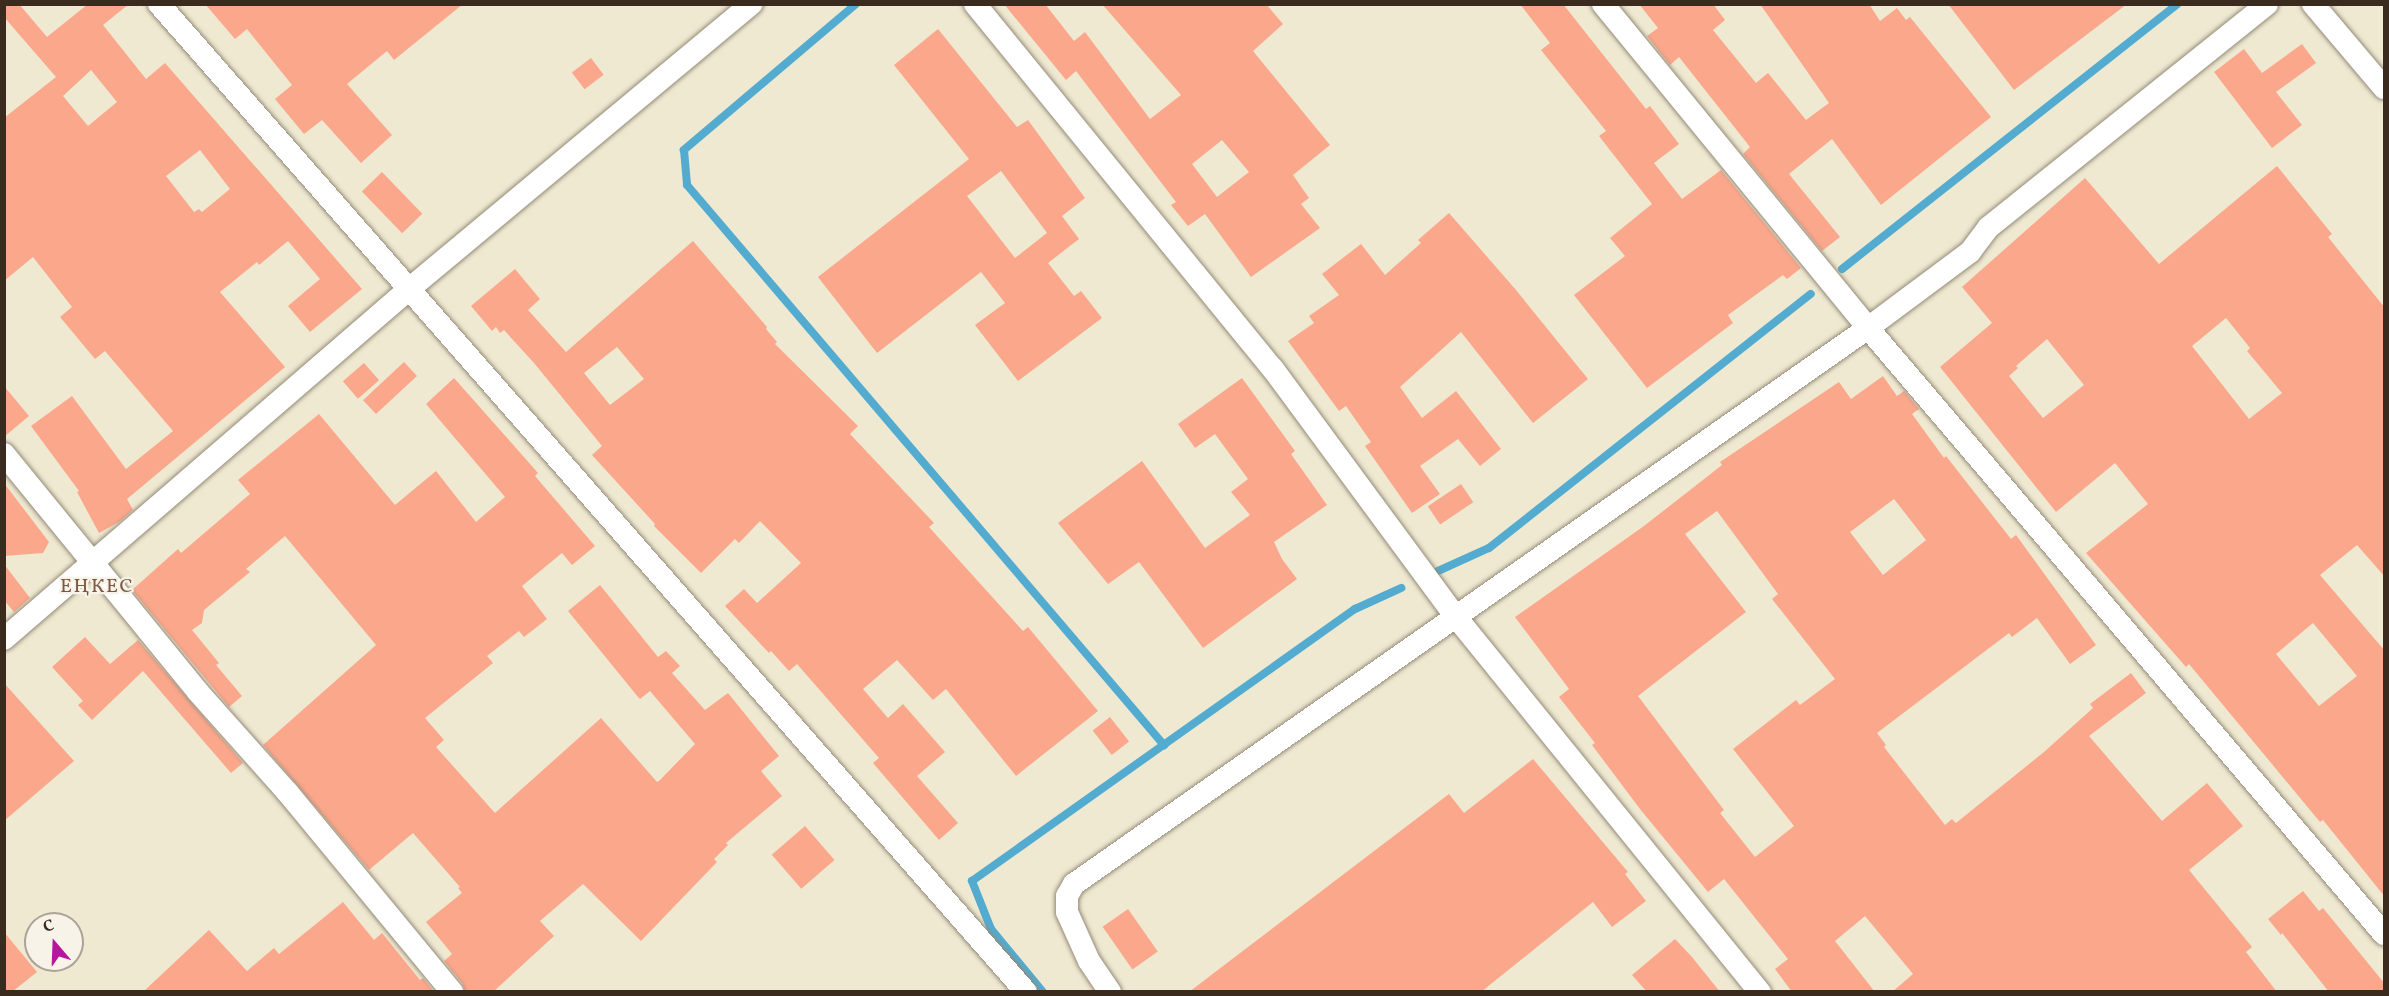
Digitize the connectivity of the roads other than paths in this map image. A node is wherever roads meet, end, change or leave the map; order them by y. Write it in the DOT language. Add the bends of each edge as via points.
graph roads {
  1 [pos="159,4"];
  2 [pos="975,4"];
  3 [pos="1603,4"];
  4 [pos="2267,4"];
  5 [pos="2313,4"];
  6 [pos="740,8"];
  7 [pos="2385,88"];
  8 [pos="408,290"];
  9 [pos="1868,328"];
  10 [pos="4,454"];
  11 [pos="93,562"];
  12 [pos="1456,617"];
  13 [pos="4,639"];
  14 [pos="2385,934"];
  15 [pos="452,992"];
  16 [pos="1026,992"];
  17 [pos="1110,992"];
  18 [pos="1760,992"];
  1 -- 8 [label="street"];
  2 -- 12 [label="street" via="1273,369"];
  3 -- 9 [label="street"];
  4 -- 9 [label="street" via="1989,227 1970,252"];
  5 -- 7 [label="street"];
  6 -- 8 [label="street"];
  8 -- 11 [label="street"];
  8 -- 16 [label="street"];
  9 -- 12 [label="street"];
  9 -- 14 [label="street"];
  10 -- 11 [label="street"];
  11 -- 13 [label="street"];
  11 -- 15 [label="street"];
  12 -- 17 [label="street" via="1074,884 1067,896 1067,912 1084,953"];
  12 -- 18 [label="street"];
}
